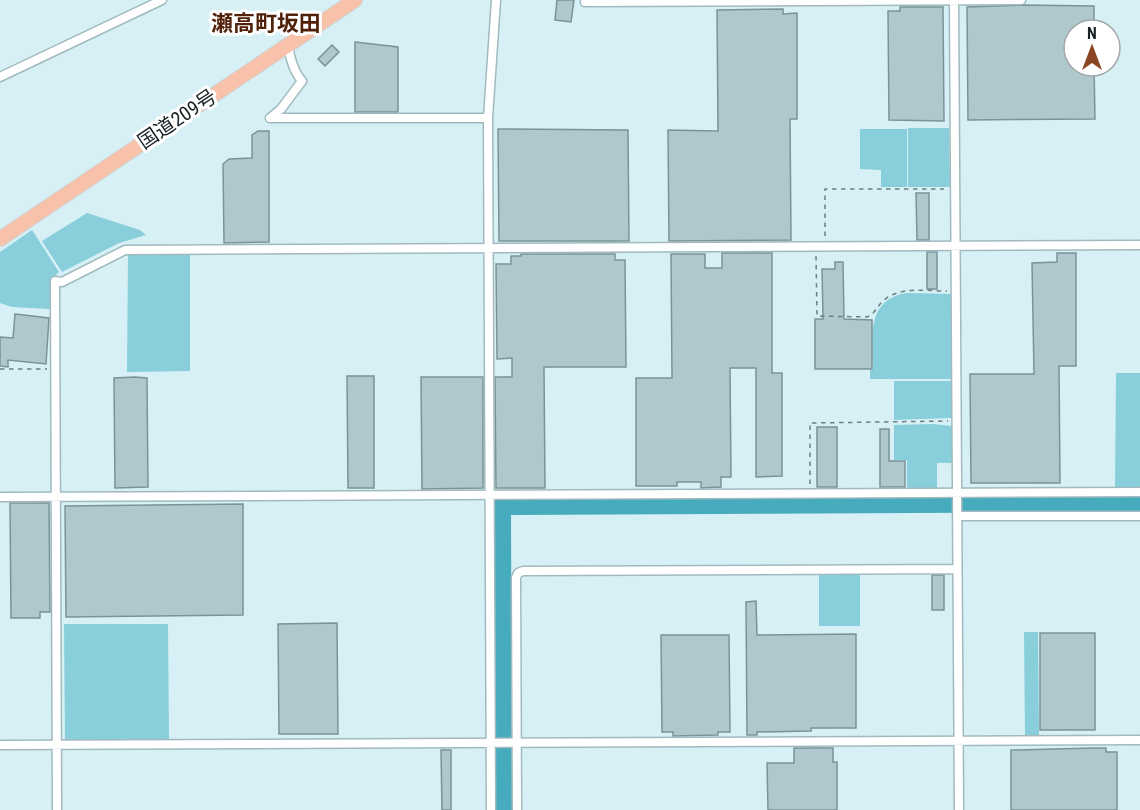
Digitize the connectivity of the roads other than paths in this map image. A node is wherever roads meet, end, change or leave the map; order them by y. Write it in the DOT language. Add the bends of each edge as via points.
graph roads {
  1 [pos="162,0"];
  2 [pos="355,0"];
  3 [pos="496,0"];
  4 [pos="585,0"];
  5 [pos="859,0"];
  6 [pos="954,0"];
  7 [pos="1021,0"];
  8 [pos="288,45"];
  9 [pos="0,77"];
  10 [pos="488,118"];
  11 [pos="0,239"];
  12 [pos="1140,245"];
  13 [pos="956,246"];
  14 [pos="489,248"];
  15 [pos="1140,492"];
  16 [pos="957,493"];
  17 [pos="490,495"];
  18 [pos="55,496"];
  19 [pos="0,497"];
  20 [pos="957,516"];
  21 [pos="1140,516"];
  22 [pos="957,569"];
  23 [pos="959,740"];
  24 [pos="1140,740"];
  25 [pos="490,742"];
  26 [pos="517,743"];
  27 [pos="56,744"];
  28 [pos="0,745"];
  29 [pos="57,810"];
  30 [pos="491,810"];
  31 [pos="517,810"];
  32 [pos="959,810"];
  1 -- 9 [label="street"];
  2 -- 8 [label="highway, 国道209号"];
  3 -- 10 [label="street"];
  4 -- 5 [label="street"];
  5 -- 6 [label="street"];
  6 -- 7 [label="street"];
  6 -- 13 [label="street"];
  8 -- 10 [label="street" via="302,81 270,118"];
  8 -- 11 [label="highway, 国道209号"];
  10 -- 14 [label="street"];
  12 -- 13 [label="street"];
  13 -- 14 [label="street"];
  13 -- 16 [label="street"];
  14 -- 17 [label="street"];
  14 -- 18 [label="street" via="125,250 62,282 55,281"];
  15 -- 16 [label="street"];
  16 -- 17 [label="street"];
  16 -- 20 [label="street"];
  17 -- 18 [label="street"];
  17 -- 25 [label="street"];
  18 -- 19 [label="street"];
  18 -- 27 [label="street"];
  20 -- 21 [label="street"];
  20 -- 22 [label="street"];
  22 -- 23 [label="street"];
  22 -- 26 [label="street" via="523,571 516,578"];
  23 -- 24 [label="street"];
  23 -- 26 [label="street"];
  23 -- 32 [label="street"];
  25 -- 26 [label="street"];
  25 -- 27 [label="street"];
  25 -- 30 [label="street"];
  26 -- 31 [label="street"];
  27 -- 28 [label="street"];
  27 -- 29 [label="street"];
}
